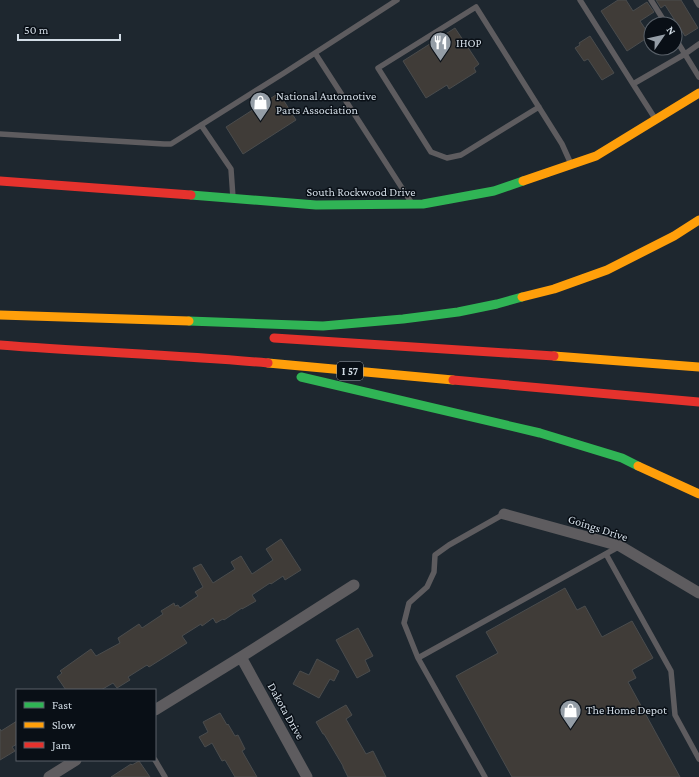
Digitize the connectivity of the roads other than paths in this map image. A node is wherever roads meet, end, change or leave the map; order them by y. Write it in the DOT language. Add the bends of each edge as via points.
graph roads {
  1 [pos="397,0"];
  2 [pos="580,0"];
  3 [pos="651,0"];
  4 [pos="696,0"];
  5 [pos="699,5"];
  6 [pos="661,16"];
  7 [pos="699,44"];
  8 [pos="683,51"];
  9 [pos="315,53"];
  10 [pos="685,54"];
  11 [pos="699,77"];
  12 [pos="633,84"];
  13 [pos="699,93"];
  14 [pos="539,107"];
  15 [pos="656,120"];
  16 [pos="201,125"];
  17 [pos="0,134"];
  18 [pos="571,165"];
  19 [pos="0,181"];
  20 [pos="233,199"];
  21 [pos="412,204"];
  22 [pos="699,220"];
  23 [pos="0,316"];
  24 [pos="0,322"];
  25 [pos="80,326"];
  26 [pos="262,337"];
  27 [pos="0,345"];
  28 [pos="231,360"];
  29 [pos="699,367"];
  30 [pos="699,402"];
  31 [pos="699,494"];
  32 [pos="504,514"];
  33 [pos="620,546"];
  34 [pos="606,554"];
  35 [pos="354,585"];
  36 [pos="699,593"];
  37 [pos="242,657"];
  38 [pos="418,658"];
  39 [pos="156,709"];
  40 [pos="699,759"];
  41 [pos="74,761"];
  42 [pos="156,761"];
  43 [pos="49,777"];
  44 [pos="165,777"];
  45 [pos="307,777"];
  46 [pos="484,777"];
  1 -- 9 [label="lane"];
  2 -- 12 [label="lane"];
  3 -- 6 [label="lane"];
  4 -- 5 [label="lane"];
  7 -- 10 [label="lane"];
  8 -- 10 [label="lane"];
  9 -- 16 [label="lane"];
  9 -- 21 [label="lane"];
  10 -- 11 [label="lane"];
  10 -- 12 [label="lane"];
  12 -- 15 [label="lane"];
  13 -- 15 [label="main road, South Rockwood Drive"];
  14 -- 14 [label="lane" via="476,7 378,68 431,152 447,158 461,155"];
  14 -- 18 [label="lane" via="562,144"];
  15 -- 18 [label="main road, South Rockwood Drive" via="596,156"];
  16 -- 17 [label="lane" via="171,144"];
  16 -- 20 [label="lane" via="231,169"];
  18 -- 21 [label="main road, South Rockwood Drive" via="494,191"];
  19 -- 20 [label="main road, South Rockwood Drive"];
  20 -- 21 [label="main road, South Rockwood Drive" via="316,205"];
  22 -- 23 [label="main road" via="674,236 607,270 554,289 450,313 323,326"];
  24 -- 25 [label="main road"];
  26 -- 29 [label="main road"];
  27 -- 28 [label="main road, I 57"];
  28 -- 30 [label="main road, I 57"];
  28 -- 31 [label="main road" via="540,433 622,458"];
  32 -- 33 [label="street, Goings Drive"];
  32 -- 38 [label="lane" via="435,555 434,572 427,588 410,603 404,624"];
  33 -- 34 [label="lane"];
  33 -- 36 [label="street, Goings Drive"];
  34 -- 38 [label="lane"];
  34 -- 40 [label="lane" via="671,671 675,715"];
  35 -- 37 [label="street"];
  37 -- 39 [label="street"];
  37 -- 45 [label="street, Dakota Drive"];
  38 -- 46 [label="lane"];
  41 -- 43 [label="street"];
  42 -- 44 [label="lane"];
}
